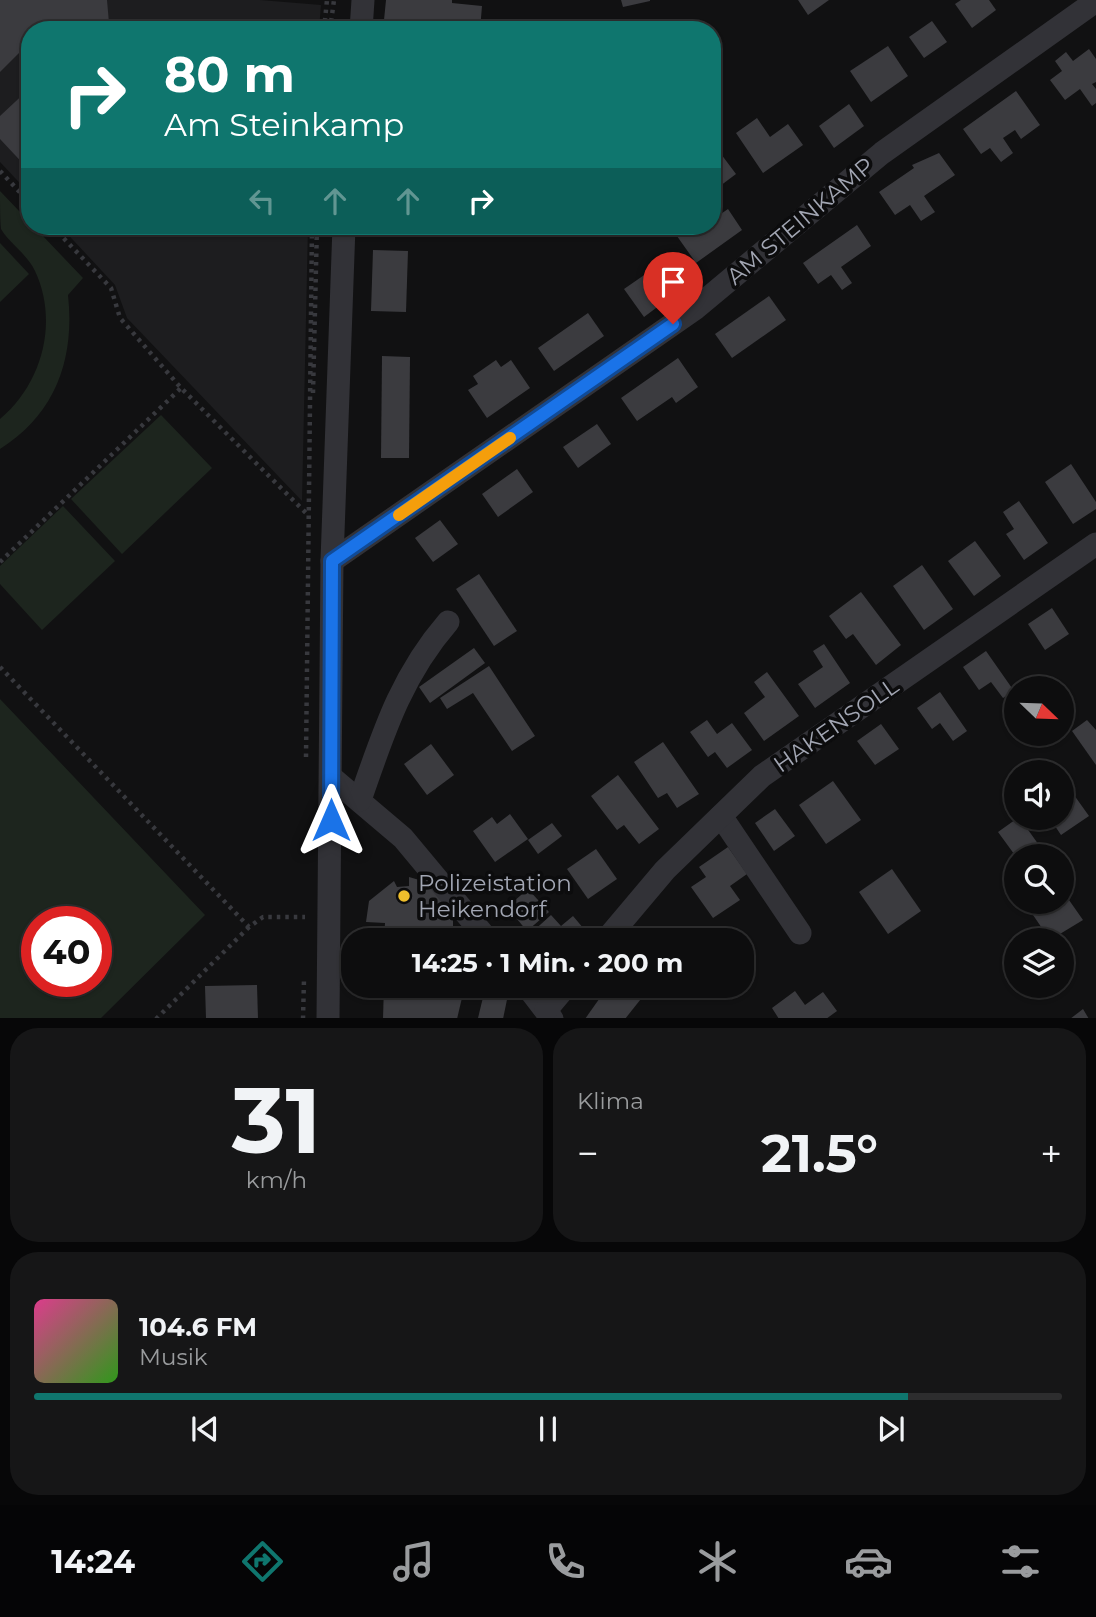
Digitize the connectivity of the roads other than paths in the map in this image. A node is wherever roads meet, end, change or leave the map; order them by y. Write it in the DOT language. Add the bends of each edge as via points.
graph roads {
  1 [pos="363,0"];
  2 [pos="1096,1"];
  3 [pos="361,21"];
  4 [pos="344,235"];
  5 [pos="1096,544"];
  6 [pos="332,561"];
  7 [pos="448,622"];
  8 [pos="331,777"];
  9 [pos="360,800"];
  10 [pos="721,816"];
  11 [pos="478,928"];
  12 [pos="616,928"];
  13 [pos="800,933"];
  14 [pos="536,998"];
  15 [pos="559,998"];
  16 [pos="549,1014"];
  17 [pos="328,1018"];
  1 -- 3 [label="street"];
  2 -- 6 [label="street, AM STEINKAMP" via="883,153 696,308"];
  4 -- 6 [label="street"];
  5 -- 10 [label="street, HAKENSOLL" via="769,772"];
  6 -- 8 [label="street"];
  7 -- 9 [label="street" via="421,653 391,710"];
  8 -- 9 [label="street"];
  8 -- 17 [label="street"];
  9 -- 11 [label="street" via="403,838"];
  10 -- 12 [label="street, HAKENSOLL" via="664,870"];
  10 -- 13 [label="street"];
  14 -- 16 [label="street"];
  15 -- 16 [label="street"];
}
